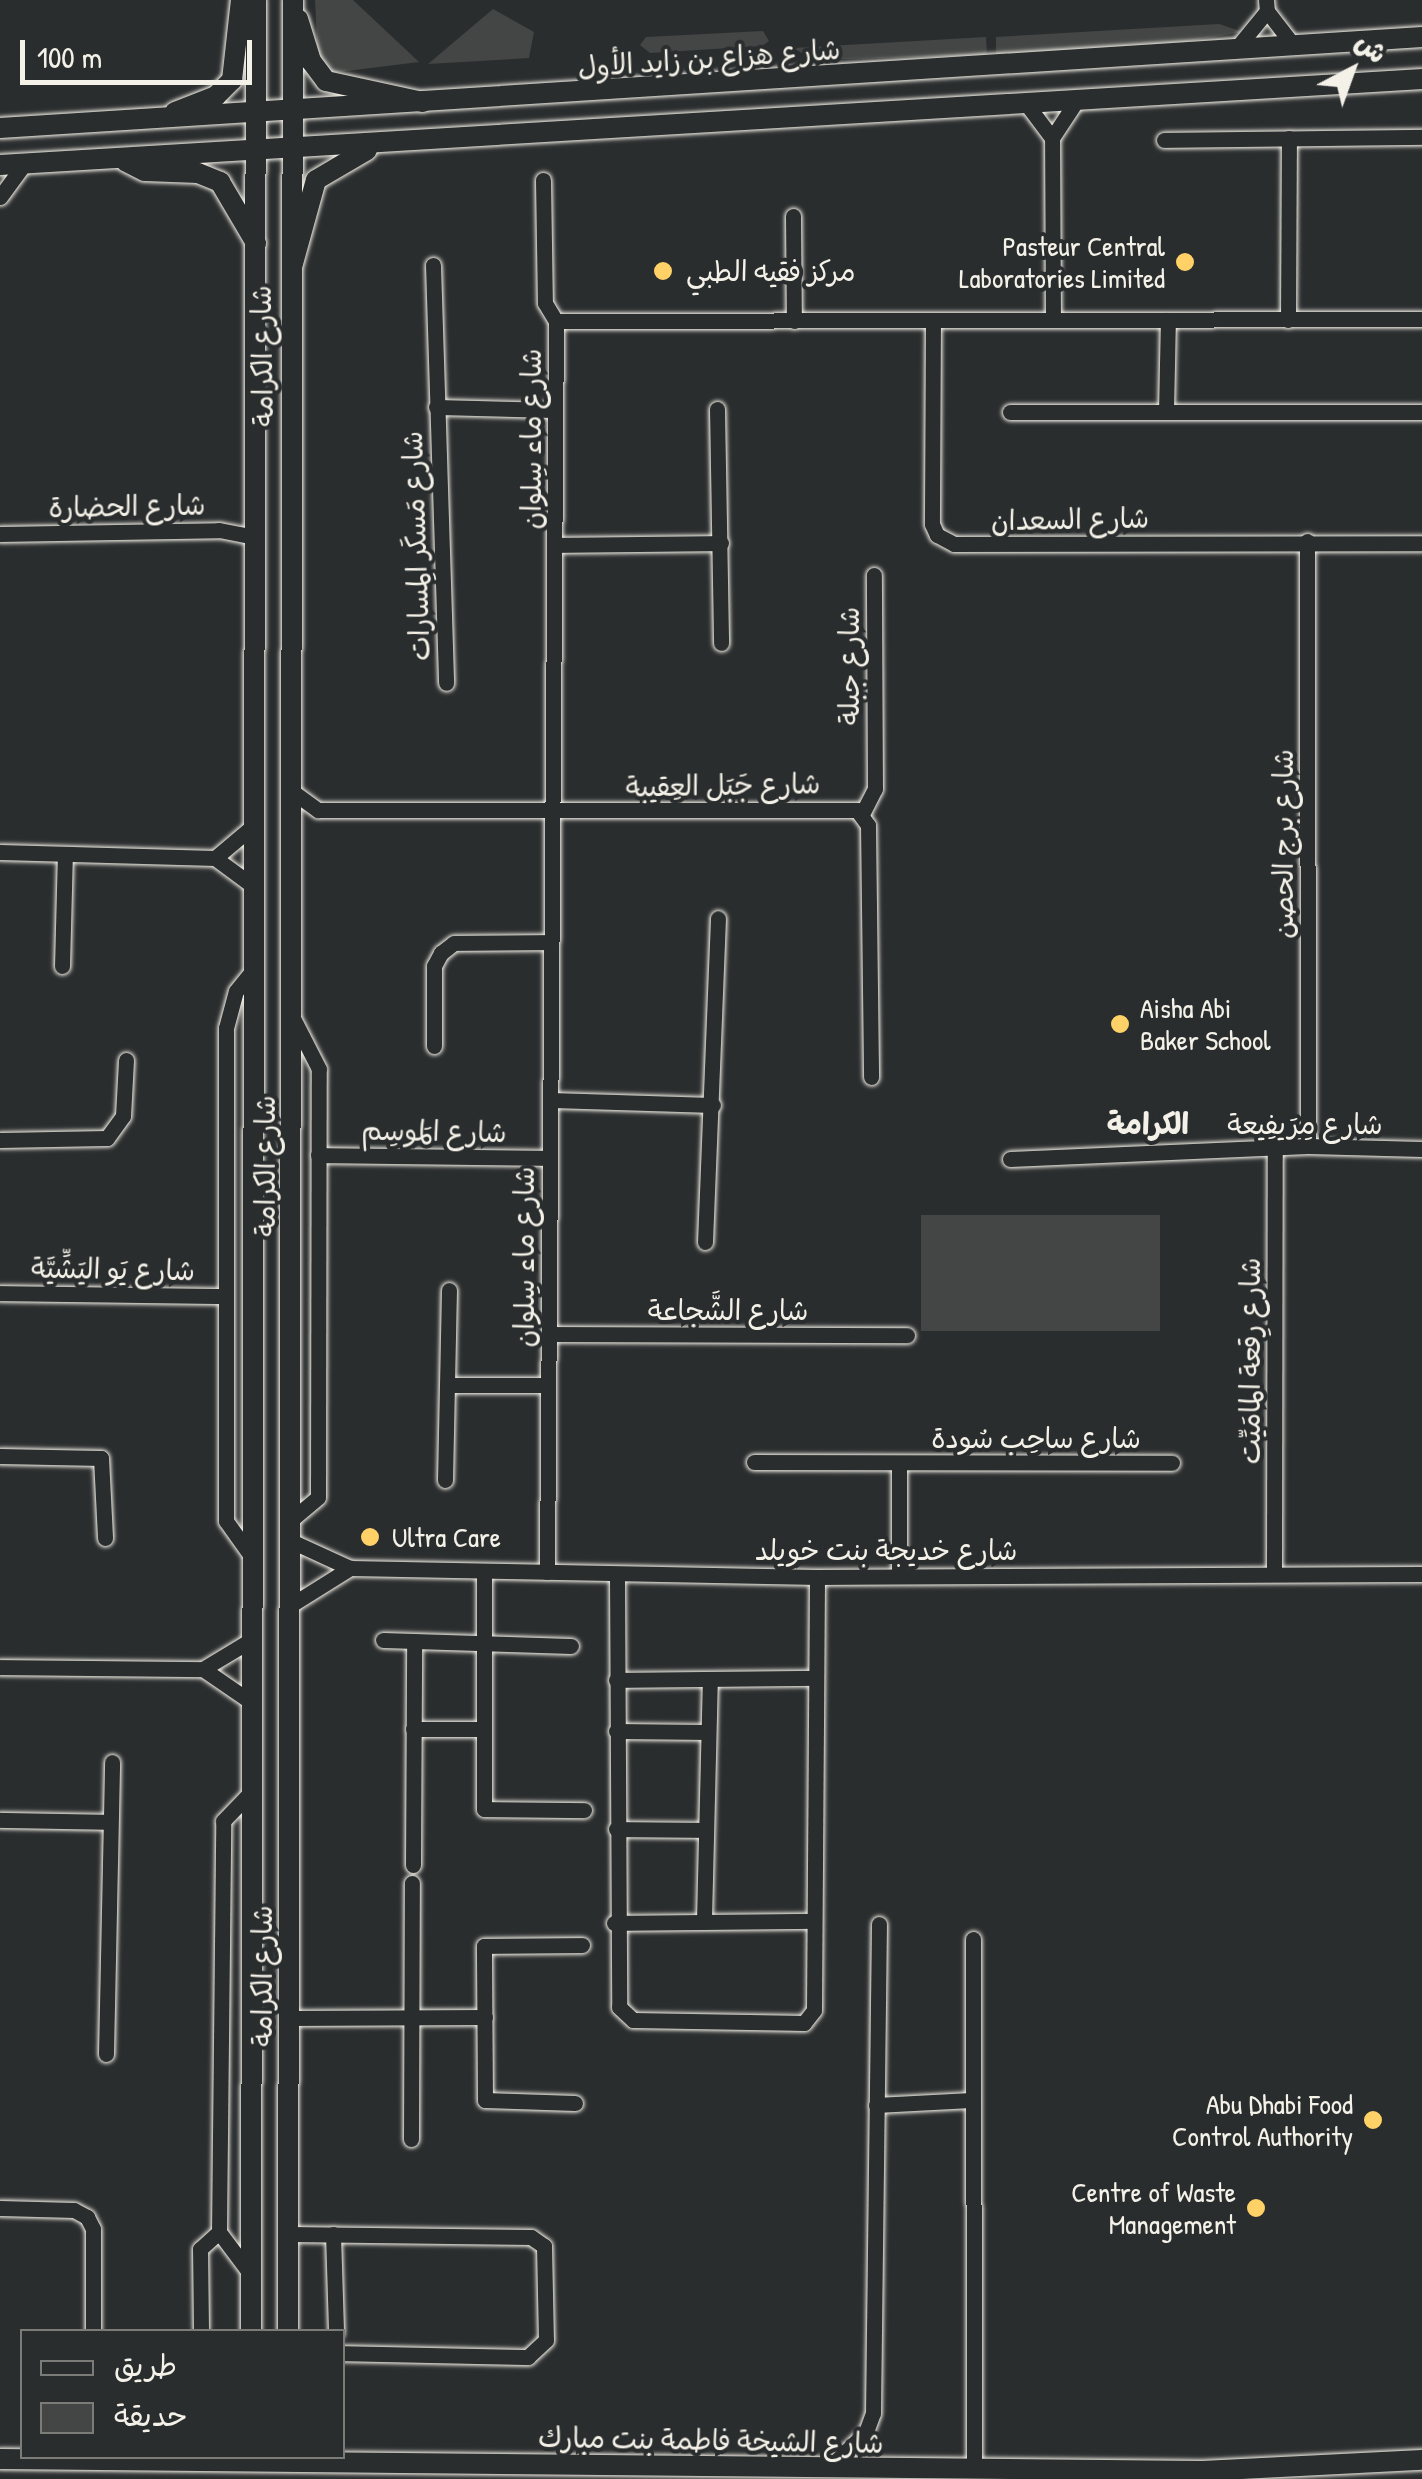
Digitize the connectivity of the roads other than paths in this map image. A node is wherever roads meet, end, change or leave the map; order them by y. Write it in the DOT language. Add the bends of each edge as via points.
graph roads {
  1 [pos="240,0"];
  2 [pos="256,0"];
  3 [pos="293,4"];
  4 [pos="1267,6"];
  5 [pos="1422,37"];
  6 [pos="1294,46"];
  7 [pos="1234,51"];
  8 [pos="1422,79"];
  9 [pos="1078,100"];
  10 [pos="1026,102"];
  11 [pos="430,106"];
  12 [pos="291,112"];
  13 [pos="256,113"];
  14 [pos="168,117"];
  15 [pos="0,128"];
  16 [pos="1422,137"];
  17 [pos="1052,138"];
  18 [pos="1289,138"];
  19 [pos="1164,140"];
  20 [pos="376,144"];
  21 [pos="290,149"];
  22 [pos="256,151"];
  23 [pos="122,158"];
  24 [pos="25,164"];
  25 [pos="0,165"];
  26 [pos="543,180"];
  27 [pos="0,197"];
  28 [pos="792,216"];
  29 [pos="257,244"];
  30 [pos="434,265"];
  31 [pos="288,273"];
  32 [pos="794,320"];
  33 [pos="932,320"];
  34 [pos="1053,320"];
  35 [pos="1168,320"];
  36 [pos="1288,320"];
  37 [pos="1422,320"];
  38 [pos="556,321"];
  39 [pos="436,407"];
  40 [pos="718,409"];
  41 [pos="554,410"];
  42 [pos="1010,412"];
  43 [pos="1166,412"];
  44 [pos="1422,412"];
  45 [pos="0,534"];
  46 [pos="254,537"];
  47 [pos="1307,541"];
  48 [pos="721,542"];
  49 [pos="1422,543"];
  50 [pos="556,545"];
  51 [pos="874,575"];
  52 [pos="721,644"];
  53 [pos="446,682"];
  54 [pos="293,792"];
  55 [pos="318,810"];
  56 [pos="554,812"];
  57 [pos="862,814"];
  58 [pos="253,826"];
  59 [pos="293,835"];
  60 [pos="0,852"];
  61 [pos="65,855"];
  62 [pos="216,858"];
  63 [pos="253,886"];
  64 [pos="718,918"];
  65 [pos="551,942"];
  66 [pos="62,966"];
  67 [pos="253,970"];
  68 [pos="292,1018"];
  69 [pos="434,1046"];
  70 [pos="126,1060"];
  71 [pos="871,1077"];
  72 [pos="551,1100"];
  73 [pos="713,1106"];
  74 [pos="0,1140"];
  75 [pos="1308,1146"];
  76 [pos="1276,1148"];
  77 [pos="1422,1149"];
  78 [pos="318,1154"];
  79 [pos="549,1158"];
  80 [pos="1010,1159"];
  81 [pos="705,1242"];
  82 [pos="450,1290"];
  83 [pos="0,1293"];
  84 [pos="226,1296"];
  85 [pos="549,1334"];
  86 [pos="907,1335"];
  87 [pos="448,1385"];
  88 [pos="547,1385"];
  89 [pos="0,1456"];
  90 [pos="754,1462"];
  91 [pos="900,1462"];
  92 [pos="1172,1463"];
  93 [pos="445,1480"];
  94 [pos="291,1531"];
  95 [pos="106,1538"];
  96 [pos="251,1556"];
  97 [pos="350,1568"];
  98 [pos="484,1571"];
  99 [pos="547,1572"];
  100 [pos="1274,1574"];
  101 [pos="1422,1574"];
  102 [pos="617,1575"];
  103 [pos="899,1576"];
  104 [pos="816,1577"];
  105 [pos="291,1605"];
  106 [pos="251,1640"];
  107 [pos="382,1640"];
  108 [pos="414,1641"];
  109 [pos="483,1642"];
  110 [pos="570,1646"];
  111 [pos="0,1667"];
  112 [pos="203,1669"];
  113 [pos="815,1678"];
  114 [pos="710,1679"];
  115 [pos="616,1680"];
  116 [pos="251,1702"];
  117 [pos="413,1729"];
  118 [pos="483,1729"];
  119 [pos="616,1731"];
  120 [pos="708,1732"];
  121 [pos="112,1762"];
  122 [pos="251,1792"];
  123 [pos="584,1810"];
  124 [pos="0,1820"];
  125 [pos="110,1822"];
  126 [pos="616,1830"];
  127 [pos="705,1830"];
  128 [pos="413,1865"];
  129 [pos="412,1884"];
  130 [pos="704,1920"];
  131 [pos="813,1921"];
  132 [pos="614,1923"];
  133 [pos="879,1924"];
  134 [pos="973,1939"];
  135 [pos="582,1944"];
  136 [pos="410,2017"];
  137 [pos="484,2017"];
  138 [pos="290,2018"];
  139 [pos="106,2054"];
  140 [pos="972,2100"];
  141 [pos="575,2103"];
  142 [pos="876,2105"];
  143 [pos="410,2138"];
  144 [pos="0,2208"];
  145 [pos="219,2232"];
  146 [pos="289,2234"];
  147 [pos="333,2234"];
  148 [pos="250,2272"];
  149 [pos="201,2328"];
  150 [pos="93,2329"];
  151 [pos="251,2329"];
  152 [pos="288,2329"];
  153 [pos="336,2329"];
  154 [pos="345,2354"];
  155 [pos="345,2449"];
  156 [pos="192,2459"];
  157 [pos="1422,2460"];
  158 [pos="392,2462"];
  159 [pos="249,2466"];
  160 [pos="288,2466"];
  161 [pos="828,2469"];
  162 [pos="974,2470"];
  1 -- 14 [label="main road" via="232,80 216,96"];
  2 -- 13 [label="main road, شارع الكرامة"];
  3 -- 11 [label="main road" via="311,61 326,81 350,90 396,92"];
  3 -- 12 [label="main road, شارع الكرامة"];
  4 -- 6 [label="street"];
  4 -- 7 [label="street"];
  5 -- 6 [label="main road, شارع هزاع بن زايد الأول"];
  6 -- 7 [label="main road, شارع هزاع بن زايد الأول"];
  7 -- 11 [label="main road, شارع هزاع بن زايد الأول"];
  8 -- 9 [label="main road"];
  9 -- 10 [label="main road"];
  9 -- 17 [label="street"];
  10 -- 17 [label="street"];
  10 -- 20 [label="main road"];
  11 -- 12 [label="main road, شارع هزاع بن زايد الأول"];
  12 -- 13 [label="main road, شارع هزاع بن زايد الأول"];
  12 -- 21 [label="main road, شارع الكرامة"];
  13 -- 14 [label="main road, شارع هزاع بن زايد الأول"];
  13 -- 22 [label="main road, شارع الكرامة"];
  14 -- 15 [label="main road, شارع هزاع بن زايد الأول"];
  16 -- 18 [label="street"];
  17 -- 34 [label="street"];
  18 -- 19 [label="street"];
  18 -- 36 [label="street"];
  20 -- 21 [label="main road"];
  20 -- 31 [label="main road" via="316,180 303,243"];
  21 -- 22 [label="main road"];
  21 -- 31 [label="main road, شارع الكرامة"];
  22 -- 23 [label="main road"];
  22 -- 29 [label="main road, شارع الكرامة"];
  23 -- 24 [label="main road"];
  23 -- 29 [label="main road" via="146,171 198,173 220,182"];
  24 -- 25 [label="main road"];
  24 -- 27 [label="street"];
  26 -- 38 [label="street" via="544,303"];
  28 -- 32 [label="street"];
  29 -- 46 [label="main road, شارع الكرامة"];
  30 -- 39 [label="street, شارع مَسكَر المِسارات"];
  31 -- 54 [label="main road, شارع الكرامة"];
  32 -- 33 [label="street, شارع ماء سِلوان"];
  32 -- 38 [label="street, شارع ماء سِلوان"];
  33 -- 34 [label="street, شارع ماء سِلوان"];
  33 -- 47 [label="street, شارع السعدان" via="937,536 968,544"];
  34 -- 35 [label="street, شارع ماء سِلوان"];
  35 -- 36 [label="street, شارع ماء سِلوان"];
  35 -- 43 [label="street"];
  36 -- 37 [label="street, شارع ماء سِلوان"];
  38 -- 41 [label="street, شارع ماء سِلوان"];
  39 -- 41 [label="street, شارع مَسكَر المِسارات"];
  39 -- 53 [label="street, شارع مَسكَر المِسارات"];
  40 -- 48 [label="street"];
  41 -- 50 [label="street, شارع ماء سِلوان"];
  42 -- 43 [label="street"];
  43 -- 44 [label="street"];
  45 -- 46 [label="street, شارع الحضارة" via="219,530"];
  46 -- 58 [label="main road, شارع الكرامة"];
  47 -- 49 [label="street, شارع السعدان"];
  47 -- 75 [label="street, شارع برج الحصن"];
  48 -- 50 [label="street"];
  48 -- 52 [label="street"];
  50 -- 56 [label="street, شارع ماء سِلوان"];
  51 -- 57 [label="street, شارع جبلة" via="874,788"];
  54 -- 55 [label="street"];
  54 -- 59 [label="main road, شارع الكرامة"];
  55 -- 56 [label="street, شارع جَبَل العِقيبة"];
  55 -- 59 [label="street"];
  56 -- 57 [label="street, شارع جَبَل العِقيبة" via="850,808"];
  56 -- 65 [label="street, شارع ماء سِلوان"];
  57 -- 71 [label="street" via="868,831"];
  58 -- 62 [label="street"];
  58 -- 63 [label="main road, شارع الكرامة"];
  59 -- 68 [label="main road, شارع الكرامة"];
  60 -- 61 [label="street"];
  61 -- 62 [label="street"];
  61 -- 66 [label="street"];
  62 -- 63 [label="street"];
  63 -- 67 [label="main road, شارع الكرامة"];
  64 -- 73 [label="street"];
  65 -- 69 [label="street" via="454,944 441,953 434,966"];
  65 -- 72 [label="street, شارع ماء سِلوان"];
  67 -- 84 [label="street" via="236,991 226,1028"];
  67 -- 96 [label="main road, شارع الكرامة"];
  68 -- 78 [label="street" via="320,1068"];
  68 -- 94 [label="main road, شارع الكرامة"];
  70 -- 74 [label="street" via="123,1116 107,1138"];
  72 -- 73 [label="street"];
  72 -- 79 [label="street, شارع ماء سِلوان"];
  73 -- 81 [label="street"];
  75 -- 76 [label="street, شارع مِرَيفِيعة"];
  75 -- 77 [label="street, شارع مِرَيفِيعة"];
  76 -- 80 [label="street, شارع مِرَيفِيعة"];
  76 -- 100 [label="street, شارع رِقعة المامَيِّت"];
  78 -- 79 [label="street, شارع المَوسِم"];
  78 -- 94 [label="street" via="318,1497"];
  79 -- 85 [label="street, شارع ماء سِلوان"];
  82 -- 87 [label="street"];
  83 -- 84 [label="street, شارع يَو اليَشِّيَّة"];
  84 -- 96 [label="street" via="226,1522"];
  85 -- 86 [label="street, شارع الشَّجاعة"];
  85 -- 88 [label="street, شارع ماء سِلوان"];
  87 -- 88 [label="street"];
  87 -- 93 [label="street"];
  88 -- 99 [label="street, شارع ماء سِلوان"];
  89 -- 95 [label="street" via="101,1458"];
  90 -- 91 [label="street, شارع ساحِب سُودة"];
  91 -- 92 [label="street, شارع ساحِب سُودة"];
  91 -- 103 [label="street, شارع ساحِب سُودة"];
  94 -- 97 [label="street, شارع خديجة بنت خويلد"];
  94 -- 105 [label="main road, شارع الكرامة"];
  96 -- 106 [label="main road, شارع الكرامة"];
  97 -- 98 [label="street, شارع خديجة بنت خويلد"];
  97 -- 105 [label="street"];
  98 -- 99 [label="street, شارع خديجة بنت خويلد"];
  98 -- 109 [label="street"];
  99 -- 102 [label="street, شارع خديجة بنت خويلد"];
  100 -- 101 [label="street, شارع خديجة بنت خويلد"];
  100 -- 103 [label="street, شارع خديجة بنت خويلد"];
  102 -- 104 [label="street, شارع خديجة بنت خويلد"];
  102 -- 115 [label="street"];
  103 -- 104 [label="street, شارع خديجة بنت خويلد"];
  104 -- 113 [label="street"];
  105 -- 138 [label="main road, شارع الكرامة"];
  106 -- 112 [label="street"];
  106 -- 116 [label="main road, شارع الكرامة"];
  107 -- 108 [label="street"];
  108 -- 109 [label="street"];
  108 -- 117 [label="street"];
  109 -- 110 [label="street"];
  109 -- 118 [label="street"];
  111 -- 112 [label="street"];
  112 -- 116 [label="street"];
  113 -- 114 [label="street"];
  113 -- 131 [label="street"];
  114 -- 115 [label="street"];
  114 -- 120 [label="street"];
  115 -- 119 [label="street"];
  116 -- 122 [label="main road, شارع الكرامة"];
  117 -- 118 [label="street"];
  117 -- 128 [label="street"];
  118 -- 123 [label="street" via="484,1809"];
  119 -- 120 [label="street"];
  119 -- 126 [label="street"];
  120 -- 127 [label="street"];
  121 -- 125 [label="street"];
  122 -- 145 [label="street" via="223,1821"];
  122 -- 148 [label="main road, شارع الكرامة"];
  124 -- 125 [label="street"];
  125 -- 139 [label="street"];
  126 -- 127 [label="street"];
  126 -- 132 [label="street"];
  127 -- 130 [label="street"];
  129 -- 136 [label="street"];
  130 -- 131 [label="street"];
  130 -- 132 [label="street"];
  131 -- 132 [label="street" via="814,2010 804,2023 624,2016"];
  133 -- 142 [label="street"];
  134 -- 140 [label="street"];
  135 -- 137 [label="street" via="484,1946"];
  136 -- 137 [label="street"];
  136 -- 138 [label="street"];
  136 -- 143 [label="street"];
  137 -- 141 [label="street" via="485,2100"];
  138 -- 146 [label="main road, شارع الكرامة"];
  140 -- 142 [label="street"];
  140 -- 162 [label="street"];
  142 -- 161 [label="street" via="873,2413 866,2432"];
  144 -- 150 [label="street" via="74,2210 87,2218 93,2229"];
  145 -- 148 [label="street"];
  145 -- 149 [label="street" via="200,2250"];
  146 -- 147 [label="street"];
  146 -- 152 [label="main road, شارع الكرامة"];
  147 -- 153 [label="street"];
  147 -- 154 [label="street" via="531,2236 549,2258 546,2340 528,2357"];
  148 -- 151 [label="main road, شارع الكرامة"];
  155 -- 158 [label="main road"];
  156 -- 159 [label="main road, شارع الشيخة فاطمة بنت مبارك"];
  157 -- 162 [label="main road, شارع الشيخة فاطمة بنت مبارك" via="1202,2471"];
  158 -- 160 [label="main road, شارع الشيخة فاطمة بنت مبارك"];
  158 -- 161 [label="main road, شارع الشيخة فاطمة بنت مبارك"];
  159 -- 160 [label="main road, شارع الشيخة فاطمة بنت مبارك"];
  161 -- 162 [label="main road, شارع الشيخة فاطمة بنت مبارك"];
}
